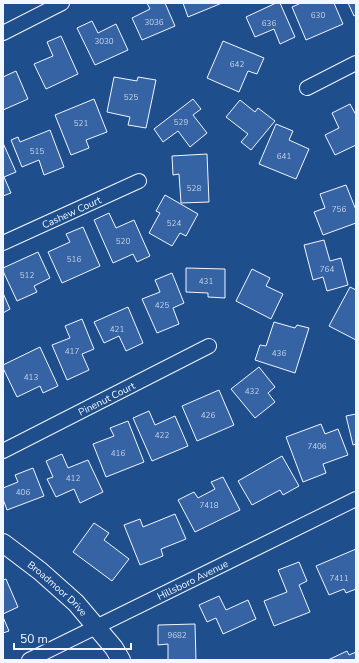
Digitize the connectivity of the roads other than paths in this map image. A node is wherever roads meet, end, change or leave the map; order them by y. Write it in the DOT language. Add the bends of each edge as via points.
graph roads {
  1 [pos="62,3"];
  2 [pos="3,33"];
  3 [pos="356,63"];
  4 [pos="308,88"];
  5 [pos="139,181"];
  6 [pos="3,243"];
  7 [pos="209,346"];
  8 [pos="3,451"];
  9 [pos="356,498"];
  10 [pos="3,543"];
  11 [pos="96,627"];
  12 [pos="29,660"];
  13 [pos="121,660"];
  1 -- 2 [label="street"];
  3 -- 4 [label="street"];
  5 -- 6 [label="street, Cashew Court"];
  7 -- 8 [label="street, Pinenut Court"];
  9 -- 11 [label="street, Hillsboro Avenue"];
  10 -- 11 [label="street, Broadmoor Drive" via="76,603"];
  11 -- 12 [label="street, Hillsboro Avenue"];
  11 -- 13 [label="street, Broadmoor Drive"];
}
